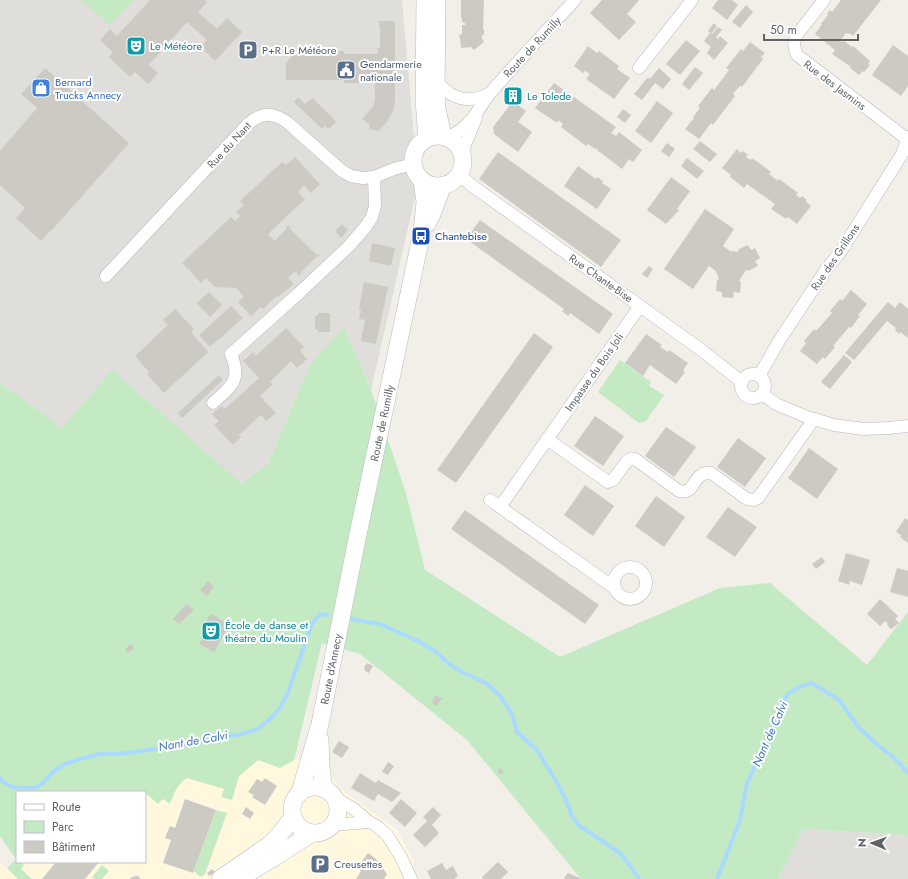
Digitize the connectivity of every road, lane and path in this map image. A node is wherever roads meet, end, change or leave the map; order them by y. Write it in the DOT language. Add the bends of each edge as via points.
graph roads {
  1 [pos="425,0"];
  2 [pos="437,0"];
  3 [pos="575,0"];
  4 [pos="692,0"];
  5 [pos="824,0"];
  6 [pos="639,68"];
  7 [pos="436,79"];
  8 [pos="489,94"];
  9 [pos="480,108"];
  10 [pos="446,137"];
  11 [pos="426,138"];
  12 [pos="907,138"];
  13 [pos="462,152"];
  14 [pos="413,164"];
  15 [pos="459,174"];
  16 [pos="374,177"];
  17 [pos="422,180"];
  18 [pos="443,185"];
  19 [pos="422,232"];
  20 [pos="106,276"];
  21 [pos="640,306"];
  22 [pos="759,376"];
  23 [pos="742,382"];
  24 [pos="762,394"];
  25 [pos="213,403"];
  26 [pos="814,419"];
  27 [pos="908,426"];
  28 [pos="548,439"];
  29 [pos="490,500"];
  30 [pos="500,507"];
  31 [pos="616,589"];
  32 [pos="342,614"];
  33 [pos="320,724"];
  34 [pos="300,792"];
  35 [pos="329,794"];
  36 [pos="293,817"];
  37 [pos="370,822"];
  38 [pos="332,825"];
  39 [pos="312,833"];
  40 [pos="220,879"];
  41 [pos="239,879"];
  42 [pos="410,879"];
  1 -- 11 [label="main road"];
  2 -- 7 [label="main road"];
  3 -- 8 [label="street, Route de Rumilly"];
  4 -- 6 [label="street"];
  5 -- 12 [label="street, Rue des Jasmins" via="796,36 794,47 797,55"];
  7 -- 8 [label="street" via="443,89 462,99 473,99"];
  7 -- 10 [label="main road" via="437,109"];
  8 -- 9 [label="street, Route de Rumilly"];
  9 -- 10 [label="street, Route de Rumilly" via="463,129"];
  9 -- 13 [label="street, Route de Rumilly"];
  10 -- 11 [label="main road"];
  10 -- 13 [label="main road"];
  11 -- 14 [label="main road" via="416,149"];
  12 -- 22 [label="street, Rue des Grillons" via="902,154"];
  13 -- 15 [label="main road" via="463,164"];
  14 -- 16 [label="street, Rue du Nant"];
  14 -- 17 [label="main road"];
  15 -- 18 [label="main road" via="457,178"];
  15 -- 21 [label="street, Rue Chante-Bise"];
  16 -- 20 [label="street, Rue du Nant" via="351,176 287,122 268,114 261,115 247,125"];
  16 -- 25 [label="street" via="375,206 367,225 349,246 231,354 235,372 233,384"];
  17 -- 18 [label="main road" via="432,185"];
  17 -- 19 [label="main road, Route de Rumilly"];
  18 -- 19 [label="main road, Route de Rumilly"];
  19 -- 32 [label="main road, Route de Rumilly"];
  21 -- 23 [label="street, Rue Chante-Bise"];
  21 -- 28 [label="street, Impasse du Bois Joli"];
  22 -- 23 [label="street" via="748,375"];
  22 -- 24 [label="street" via="765,383"];
  23 -- 24 [label="street" via="742,389 746,395 752,398"];
  24 -- 26 [label="street" via="776,404"];
  26 -- 27 [label="street" via="864,429"];
  26 -- 28 [label="street" via="758,498 754,500 747,499 708,472 700,475 688,491 679,491 635,459 628,460 613,480 608,482"];
  28 -- 30 [label="street, Impasse du Bois Joli"];
  29 -- 30 [label="street"];
  30 -- 31 [label="street"];
  32 -- 33 [label="main road, Route d'Annecy"];
  33 -- 34 [label="main road, Route d'Annecy"];
  33 -- 35 [label="main road, Route d'Annecy" via="321,768"];
  34 -- 35 [label="main road" via="316,787"];
  34 -- 36 [label="main road" via="294,799"];
  35 -- 37 [label="street"];
  35 -- 38 [label="main road" via="337,807 337,816"];
  36 -- 39 [label="main road" via="300,828"];
  36 -- 40 [label="main road" via="269,845"];
  37 -- 38 [label="street"];
  37 -- 42 [label="street" via="387,835 401,857"];
  38 -- 39 [label="main road" via="323,831"];
  39 -- 41 [label="main road"];
}
